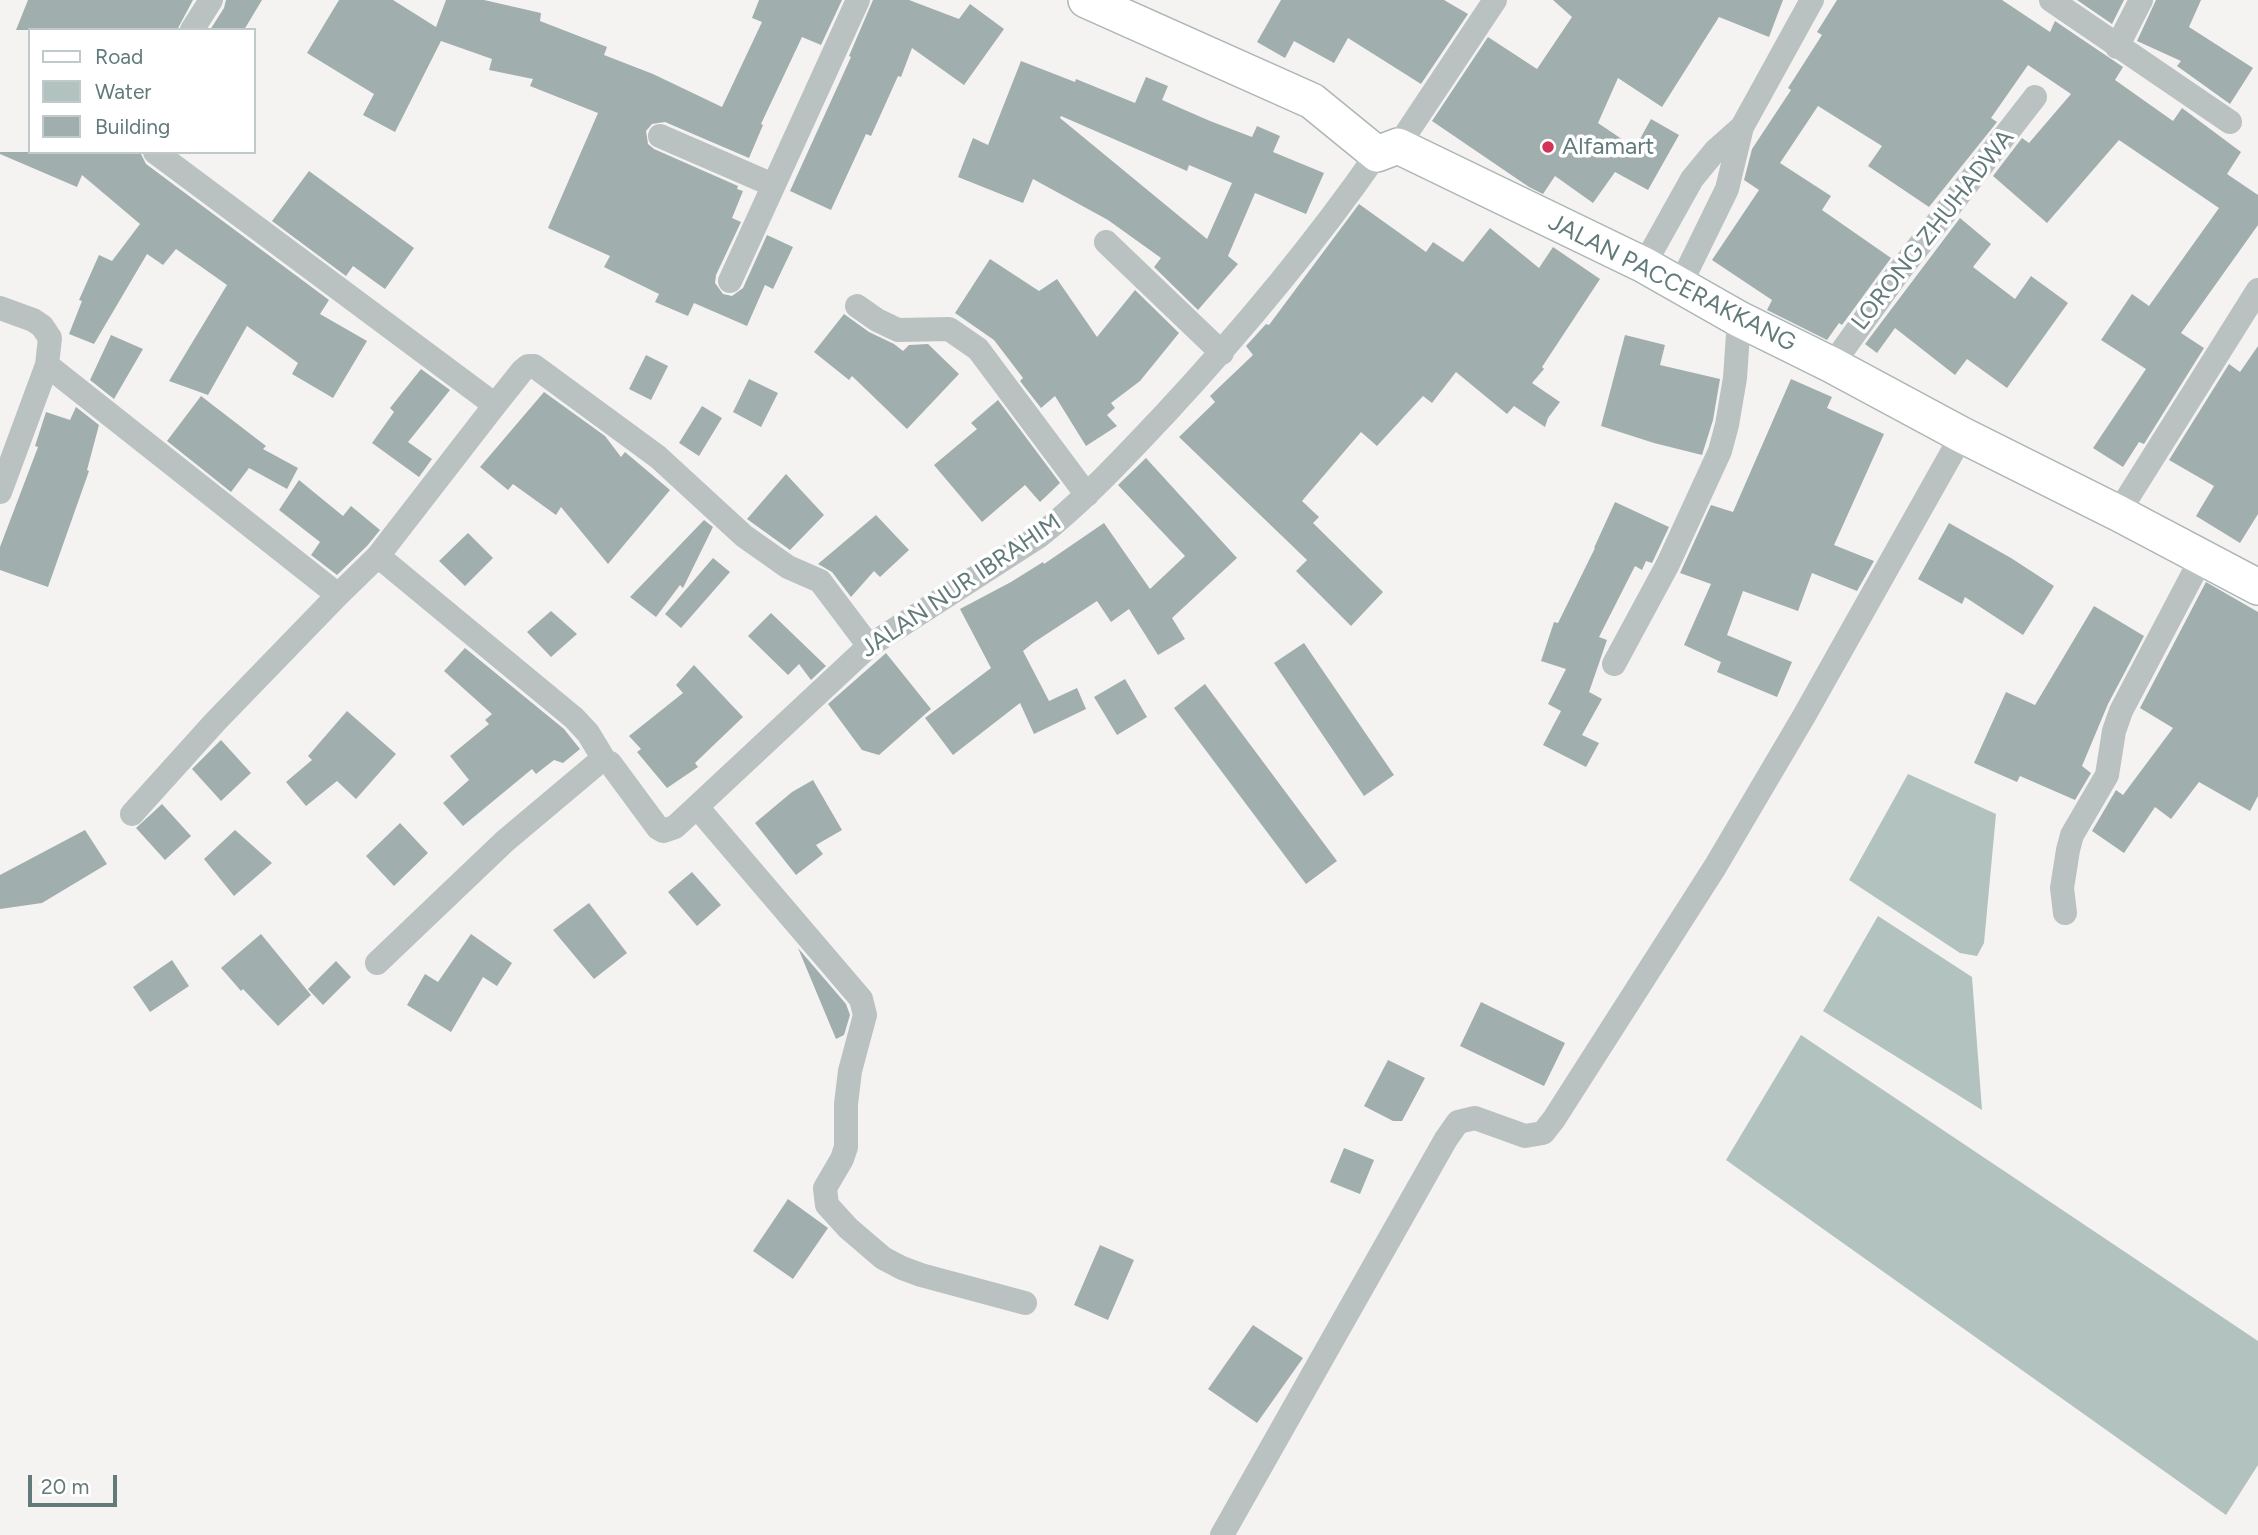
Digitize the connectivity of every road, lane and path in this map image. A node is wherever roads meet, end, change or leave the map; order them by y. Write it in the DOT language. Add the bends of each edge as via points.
graph roads {
  1 [pos="211,0"];
  2 [pos="858,0"];
  3 [pos="1086,0"];
  4 [pos="1495,0"];
  5 [pos="1812,0"];
  6 [pos="2051,0"];
  7 [pos="2140,0"];
  8 [pos="193,28"];
  9 [pos="2116,47"];
  10 [pos="2035,97"];
  11 [pos="2230,122"];
  12 [pos="1742,127"];
  13 [pos="660,136"];
  14 [pos="1387,150"];
  15 [pos="158,154"];
  16 [pos="773,185"];
  17 [pos="1106,242"];
  18 [pos="1644,265"];
  19 [pos="730,281"];
  20 [pos="1680,285"];
  21 [pos="2258,290"];
  22 [pos="857,306"];
  23 [pos="0,308"];
  24 [pos="1739,319"];
  25 [pos="1222,353"];
  26 [pos="47,365"];
  27 [pos="1832,365"];
  28 [pos="495,405"];
  29 [pos="1962,435"];
  30 [pos="0,492"];
  31 [pos="1087,495"];
  32 [pos="2118,513"];
  33 [pos="378,556"];
  34 [pos="2202,557"];
  35 [pos="2258,587"];
  36 [pos="338,595"];
  37 [pos="869,646"];
  38 [pos="1614,664"];
  39 [pos="605,761"];
  40 [pos="697,807"];
  41 [pos="132,814"];
  42 [pos="2066,913"];
  43 [pos="377,963"];
  44 [pos="1025,1303"];
  45 [pos="1222,1535"];
  1 -- 8 [label="street"];
  2 -- 16 [label="street"];
  3 -- 14 [label="main road, JALAN PACCERAKKANG" via="1312,101"];
  4 -- 14 [label="street, JALAN NUR IBRAHIM"];
  5 -- 12 [label="street"];
  6 -- 9 [label="street"];
  7 -- 9 [label="street"];
  9 -- 11 [label="street"];
  10 -- 27 [label="street, LORONG ZHUHADWA"];
  12 -- 18 [label="street" via="1692,178"];
  12 -- 20 [label="street" via="1727,189"];
  13 -- 16 [label="street"];
  14 -- 18 [label="main road, JALAN PACCERAKKANG"];
  14 -- 25 [label="street, JALAN NUR IBRAHIM"];
  15 -- 28 [label="street"];
  16 -- 19 [label="street"];
  17 -- 25 [label="street"];
  18 -- 20 [label="main road, JALAN PACCERAKKANG"];
  20 -- 24 [label="main road, JALAN PACCERAKKANG"];
  21 -- 32 [label="street"];
  22 -- 31 [label="street" via="898,330 948,329 978,349"];
  23 -- 26 [label="street" via="33,320 47,332"];
  24 -- 27 [label="main road, JALAN PACCERAKKANG"];
  24 -- 38 [label="street" via="1735,378 1720,452 1668,564"];
  25 -- 31 [label="street, JALAN NUR IBRAHIM"];
  26 -- 30 [label="street"];
  26 -- 36 [label="street"];
  27 -- 29 [label="main road, JALAN PACCERAKKANG"];
  28 -- 33 [label="street"];
  28 -- 37 [label="street" via="528,366 540,369 658,457 744,536 777,560 820,581"];
  29 -- 32 [label="main road, JALAN PACCERAKKANG"];
  29 -- 45 [label="street" via="1722,856 1554,1119 1543,1133 1525,1136 1475,1118 1458,1122"];
  31 -- 37 [label="street, JALAN NUR IBRAHIM" via="1038,537"];
  32 -- 34 [label="main road, JALAN PACCERAKKANG"];
  33 -- 36 [label="street"];
  33 -- 39 [label="street" via="573,718"];
  34 -- 35 [label="main road, JALAN PACCERAKKANG"];
  34 -- 42 [label="street" via="2121,711 2113,731 2107,775 2072,835 2062,888"];
  36 -- 41 [label="street"];
  37 -- 40 [label="street, JALAN NUR IBRAHIM"];
  39 -- 40 [label="street, JALAN NUR IBRAHIM" via="663,831"];
  39 -- 43 [label="street" via="590,768 505,841"];
  40 -- 44 [label="street" via="861,999 865,1016 849,1082 846,1147 825,1188 827,1205 874,1251 902,1269"];
}
